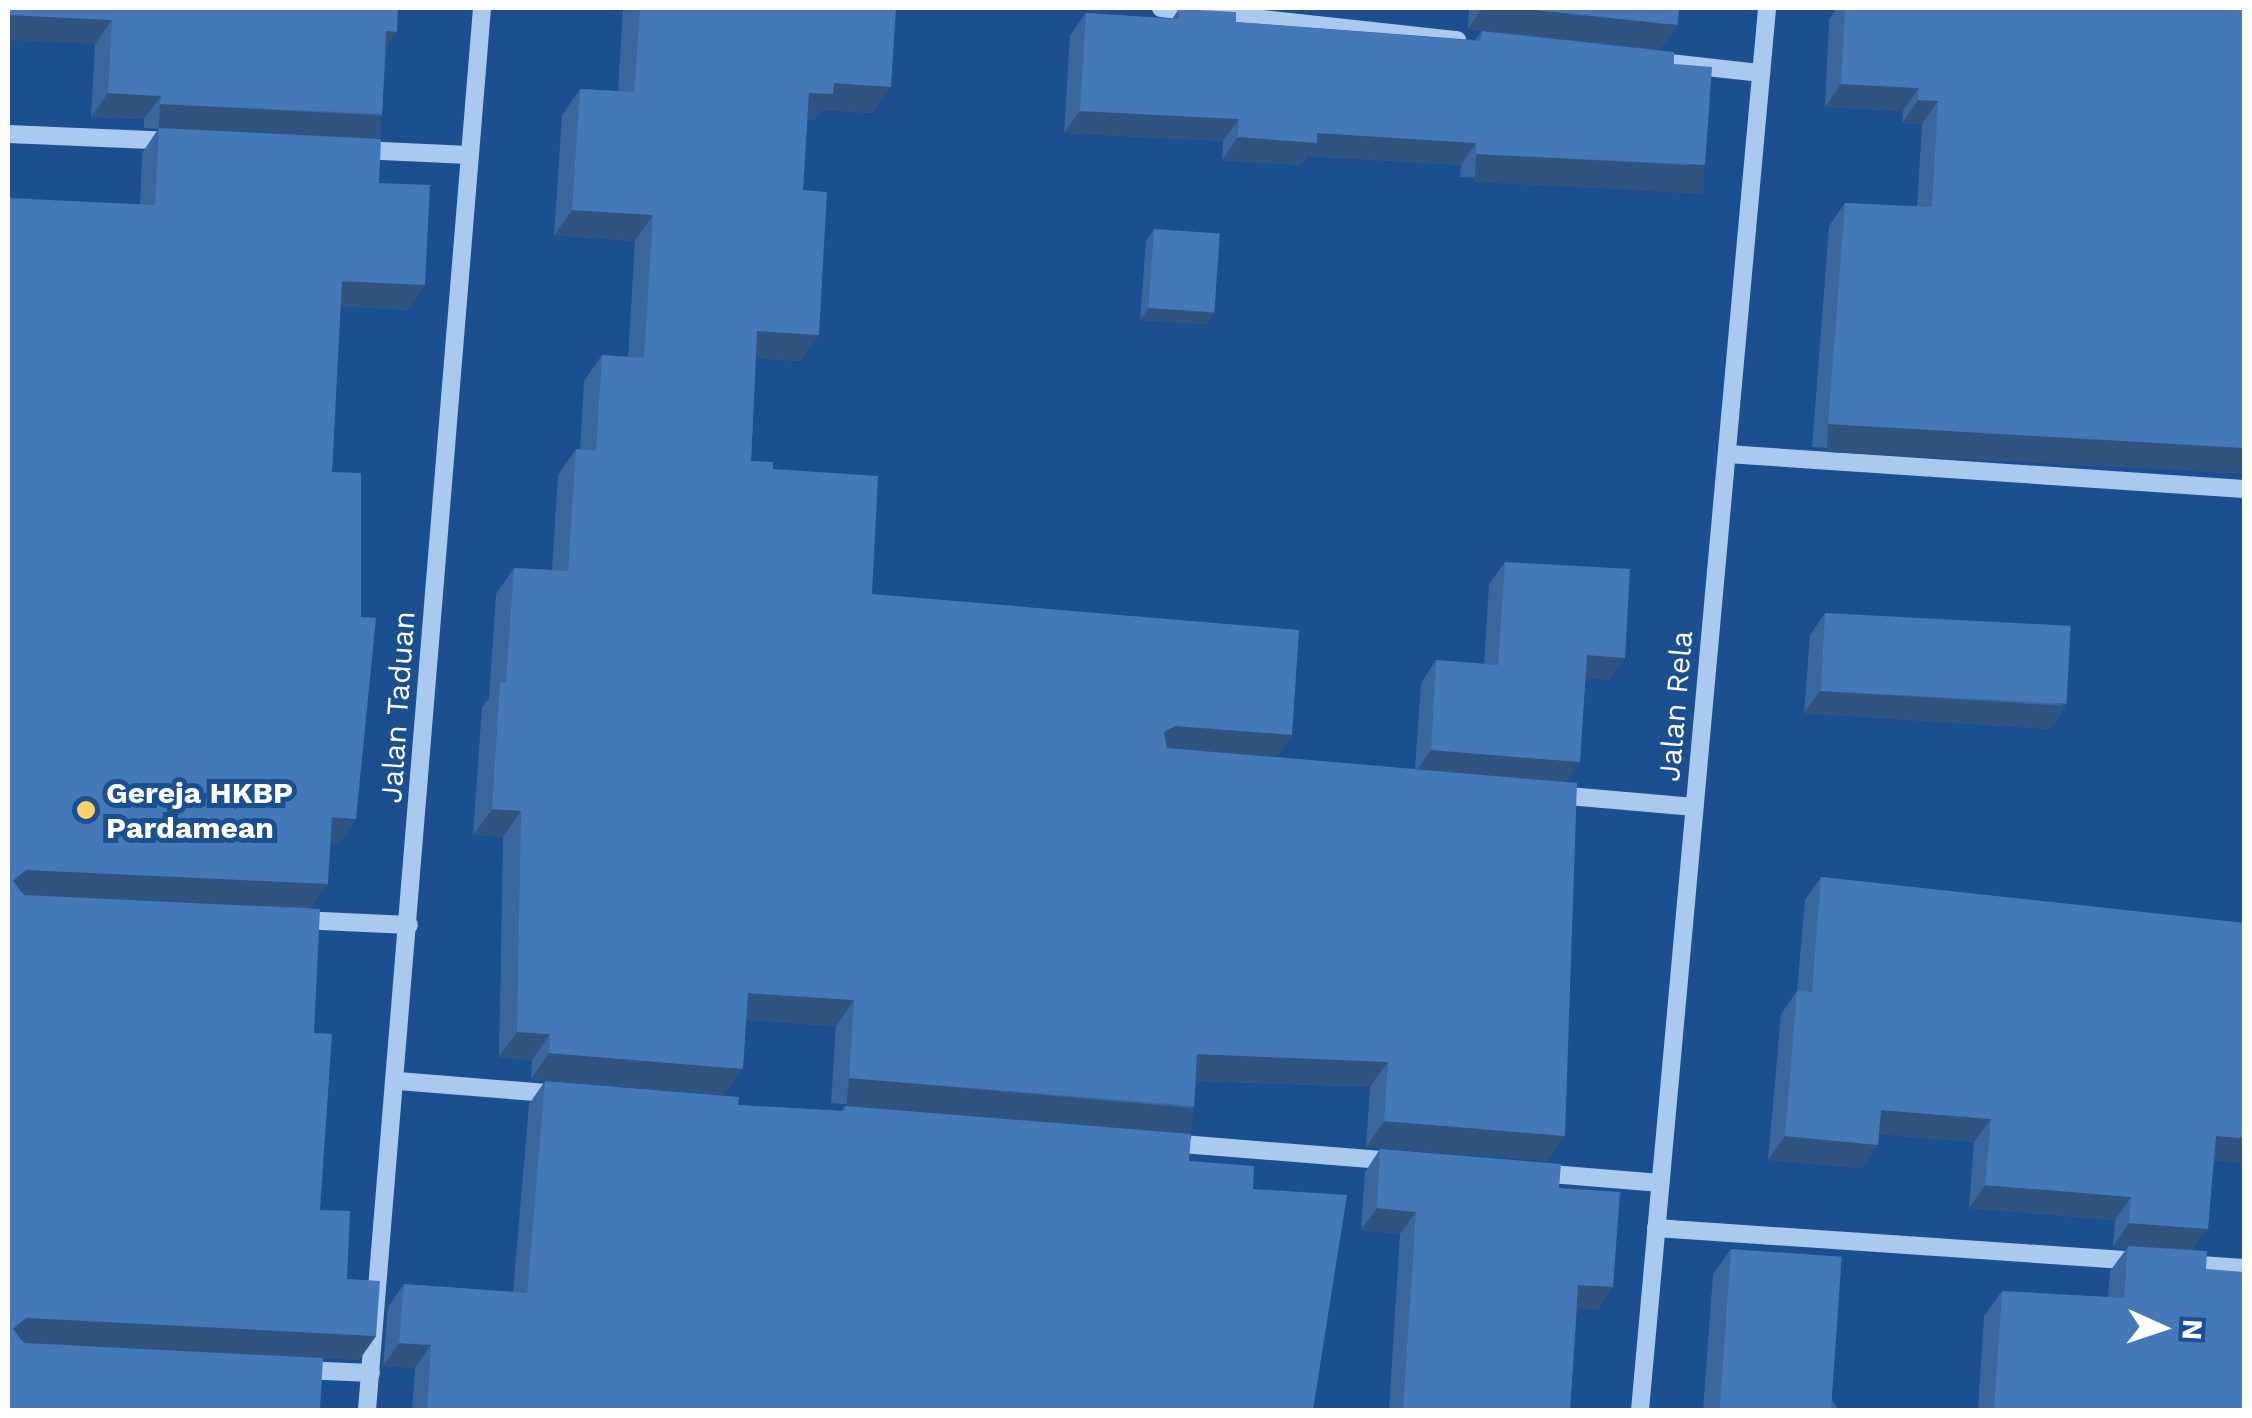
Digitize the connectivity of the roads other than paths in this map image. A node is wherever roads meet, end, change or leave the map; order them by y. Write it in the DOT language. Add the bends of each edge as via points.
graph roads {
  1 [pos="482,8"];
  2 [pos="1161,8"];
  3 [pos="1768,8"];
  4 [pos="1471,41"];
  5 [pos="1626,58"];
  6 [pos="1761,73"];
  7 [pos="8,134"];
  8 [pos="200,142"];
  9 [pos="334,149"];
  10 [pos="469,155"];
  11 [pos="1728,454"];
  12 [pos="2244,489"];
  13 [pos="1535,793"];
  14 [pos="1694,807"];
  15 [pos="286,919"];
  16 [pos="409,925"];
  17 [pos="398,1081"];
  18 [pos="575,1095"];
  19 [pos="1148,1142"];
  20 [pos="1424,1164"];
  21 [pos="1522,1172"];
  22 [pos="1660,1183"];
  23 [pos="1656,1228"];
  24 [pos="2244,1268"];
  25 [pos="275,1369"];
  26 [pos="371,1374"];
  27 [pos="367,1410"];
  28 [pos="1640,1410"];
  1 -- 10 [label="street, Jalan Taduan"];
  2 -- 4 [label="street"];
  3 -- 6 [label="street, Jalan Rela"];
  5 -- 6 [label="street"];
  6 -- 11 [label="street, Jalan Rela"];
  7 -- 8 [label="street"];
  9 -- 10 [label="street"];
  10 -- 16 [label="street, Jalan Taduan"];
  11 -- 12 [label="street"];
  11 -- 14 [label="street, Jalan Rela"];
  13 -- 14 [label="street"];
  14 -- 22 [label="street, Jalan Rela"];
  15 -- 16 [label="street"];
  16 -- 17 [label="street, Jalan Taduan"];
  17 -- 18 [label="street"];
  17 -- 26 [label="street, Jalan Taduan"];
  19 -- 20 [label="street"];
  21 -- 22 [label="street"];
  22 -- 23 [label="street, Jalan Rela"];
  23 -- 24 [label="street"];
  23 -- 28 [label="street, Jalan Rela"];
  25 -- 26 [label="street"];
  26 -- 27 [label="street, Jalan Taduan"];
}
